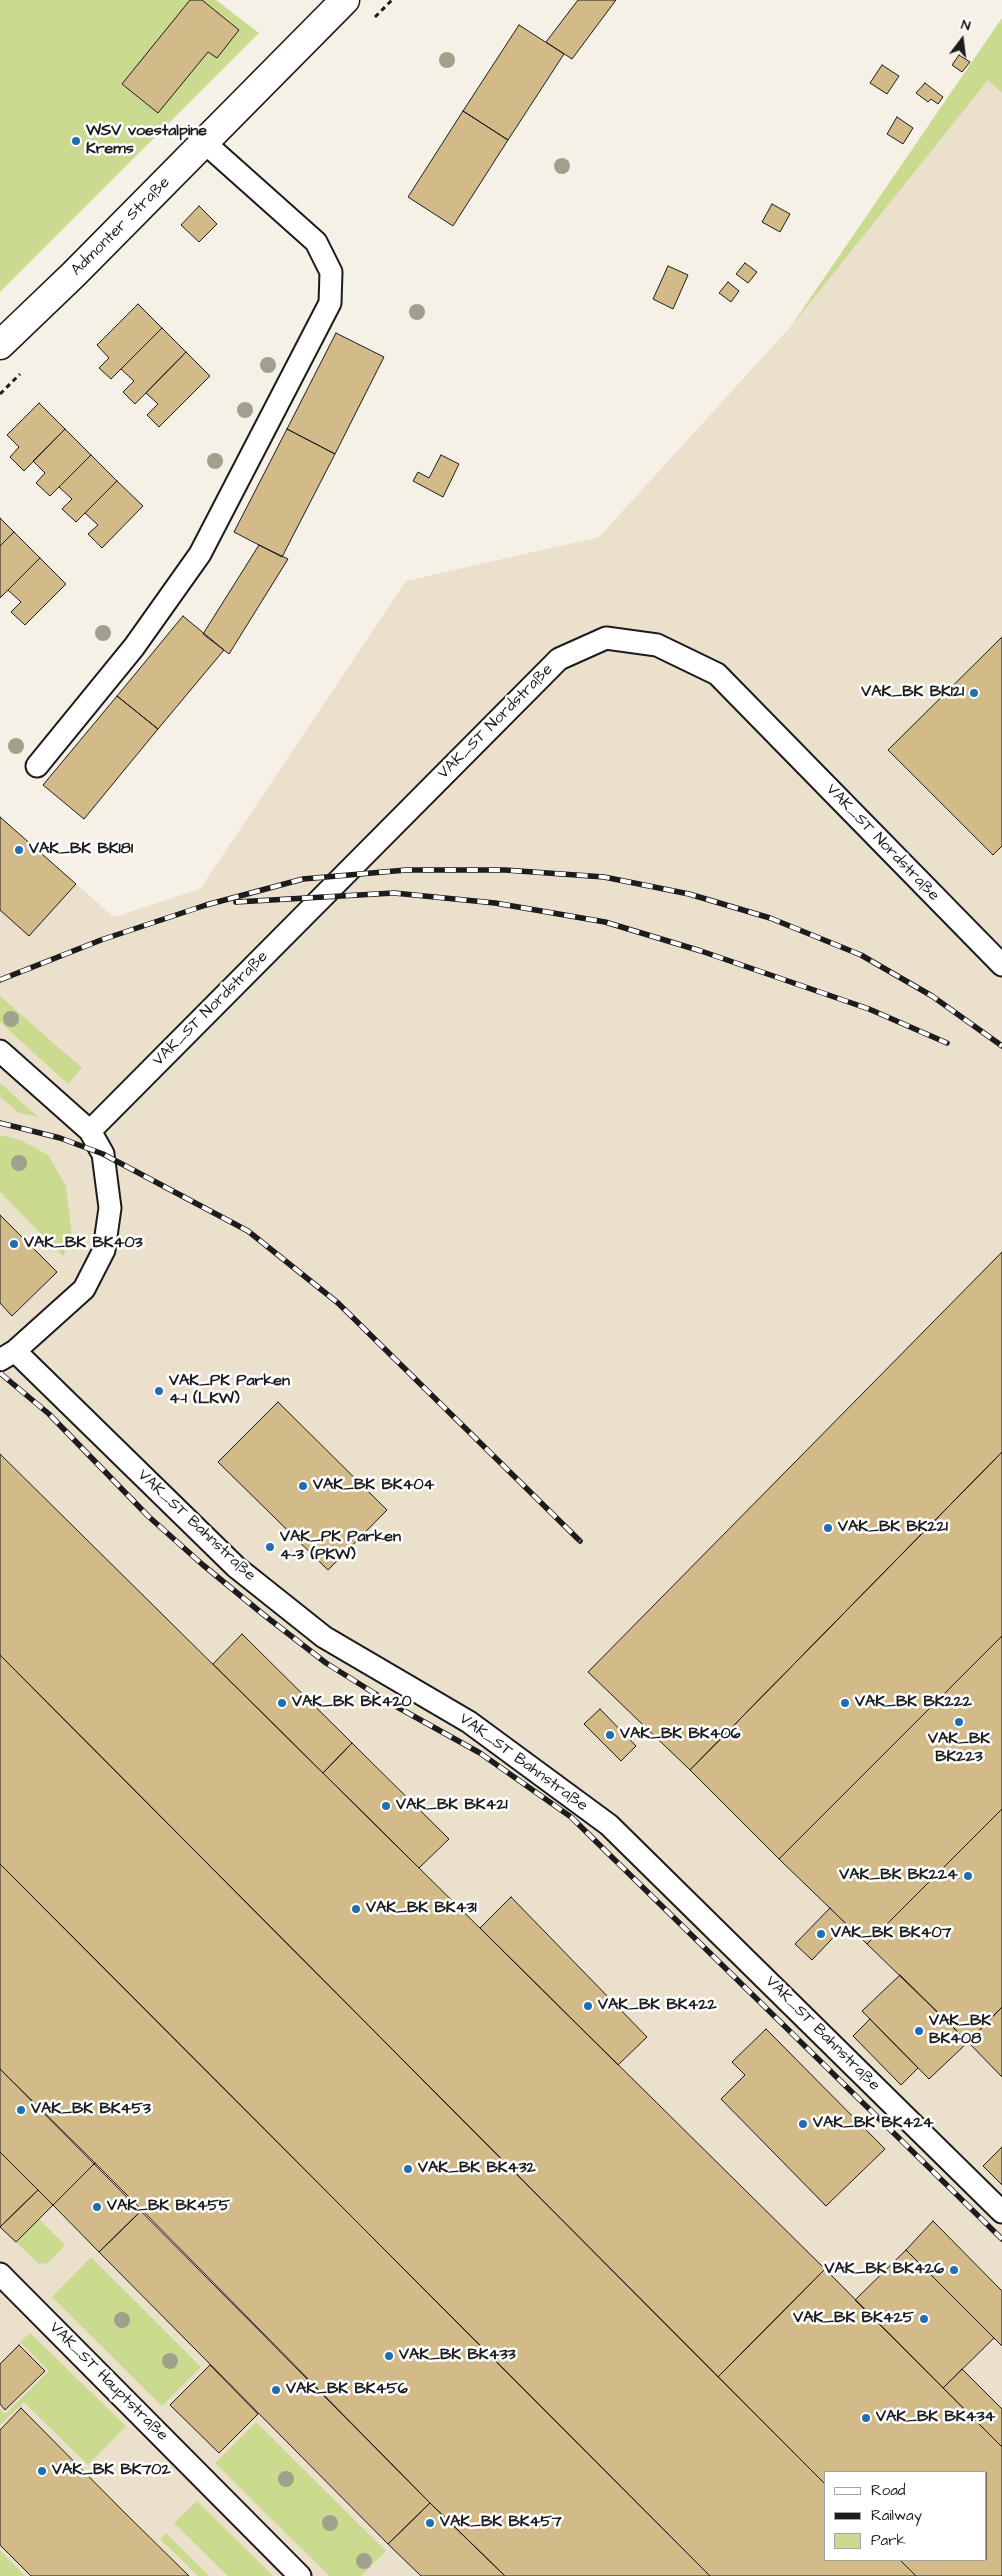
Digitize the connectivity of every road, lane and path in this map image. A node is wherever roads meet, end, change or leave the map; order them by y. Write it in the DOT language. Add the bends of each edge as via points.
graph roads {
  1 [pos="345,0"];
  2 [pos="205,143"];
  3 [pos="0,345"];
  4 [pos="37,766"];
  5 [pos="1002,965"];
  6 [pos="0,1051"];
  7 [pos="90,1131"];
  8 [pos="7,1355"];
  9 [pos="1002,2212"];
  10 [pos="0,2274"];
  11 [pos="300,2576"];
  1 -- 2 [label="street, Admonter Straße"];
  2 -- 3 [label="street, Admonter Straße"];
  2 -- 4 [label="lane" via="316,242 331,272 330,303 200,554 134,647"];
  5 -- 7 [label="lane, VAK_ST Nordstraße" via="717,674 657,645 606,638 559,659"];
  6 -- 7 [label="lane"];
  7 -- 8 [label="lane" via="103,1154 110,1208 104,1250 84,1289"];
  8 -- 9 [label="lane, VAK_ST Bahnstraße" via="236,1567 324,1637 468,1722 609,1825"];
  10 -- 11 [label="lane, VAK_ST Hauptstraße"];
}
